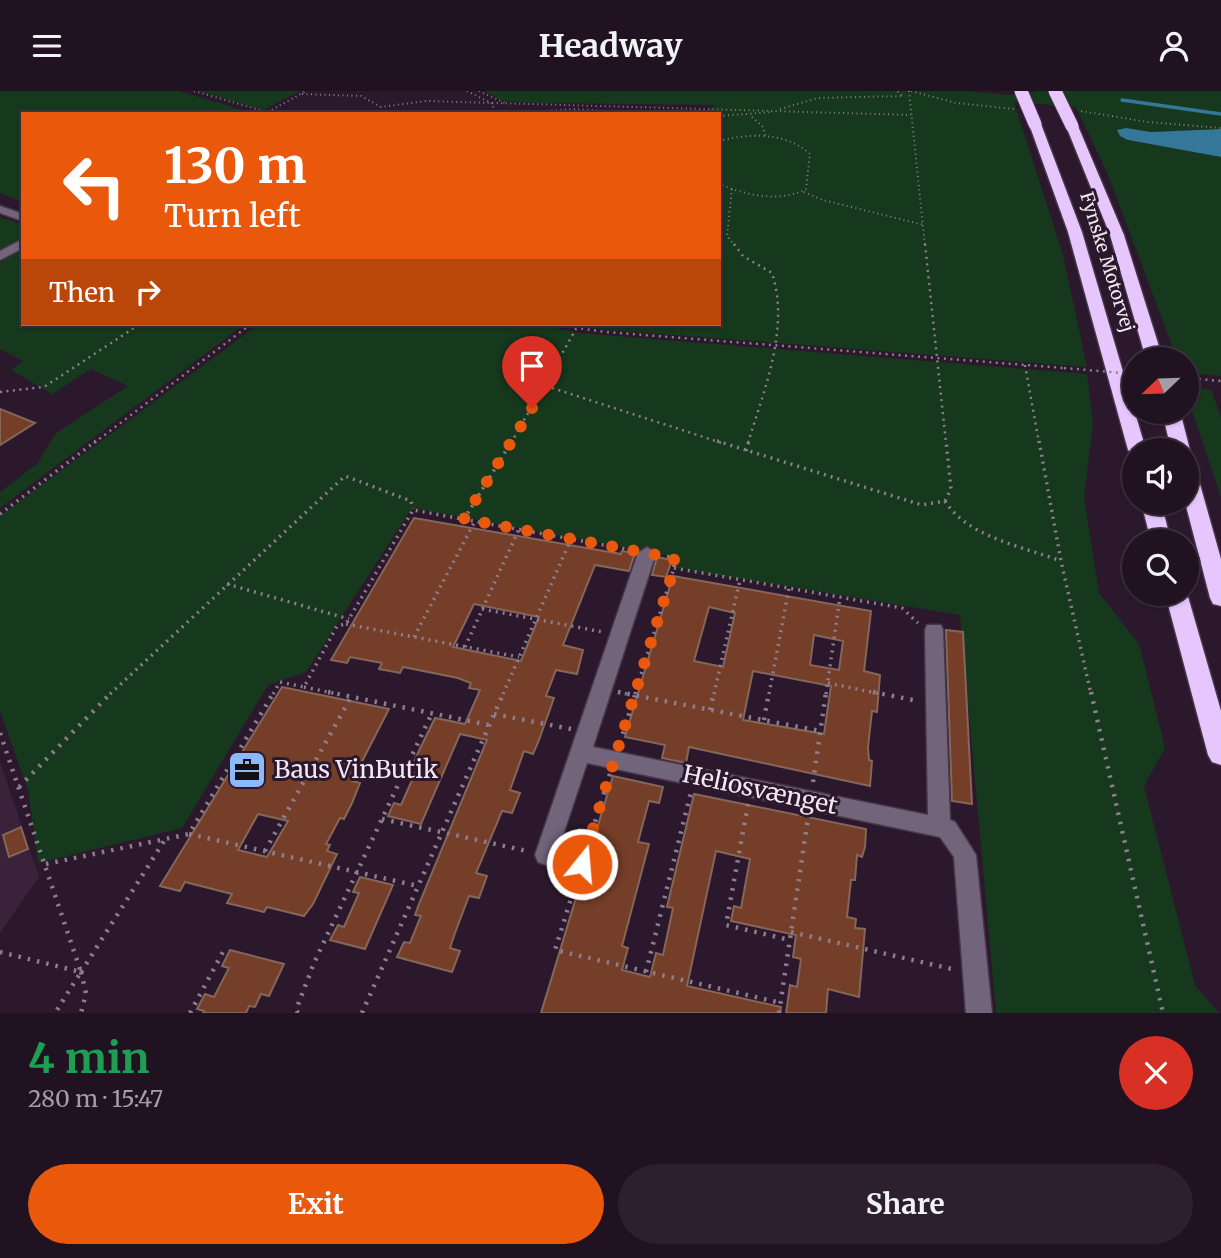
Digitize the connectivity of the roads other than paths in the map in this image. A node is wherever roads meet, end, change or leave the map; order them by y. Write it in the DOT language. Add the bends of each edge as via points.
graph roads {
  1 [pos="1020,91"];
  2 [pos="1055,91"];
  3 [pos="0,209"];
  4 [pos="21,217"];
  5 [pos="21,244"];
  6 [pos="0,256"];
  7 [pos="1151,347"];
  8 [pos="1134,438"];
  9 [pos="1198,515"];
  10 [pos="647,553"];
  11 [pos="1221,598"];
  12 [pos="1180,606"];
  13 [pos="934,630"];
  14 [pos="585,743"];
  15 [pos="1221,755"];
  16 [pos="939,827"];
  17 [pos="547,855"];
  18 [pos="979,1013"];
  1 -- 8 [label="highway, Fynske Motorvej, bridge" via="1076,232"];
  2 -- 7 [label="highway, Fynske Motorvej, bridge" via="1118,235"];
  3 -- 4 [label="street"];
  5 -- 6 [label="street"];
  9 -- 11 [label="highway"];
  10 -- 14 [label="street"];
  12 -- 15 [label="highway"];
  13 -- 16 [label="street"];
  14 -- 16 [label="street, Heliosvænget" via="615,759"];
  14 -- 17 [label="street"];
  16 -- 18 [label="street" via="947,829 965,855"];
}
